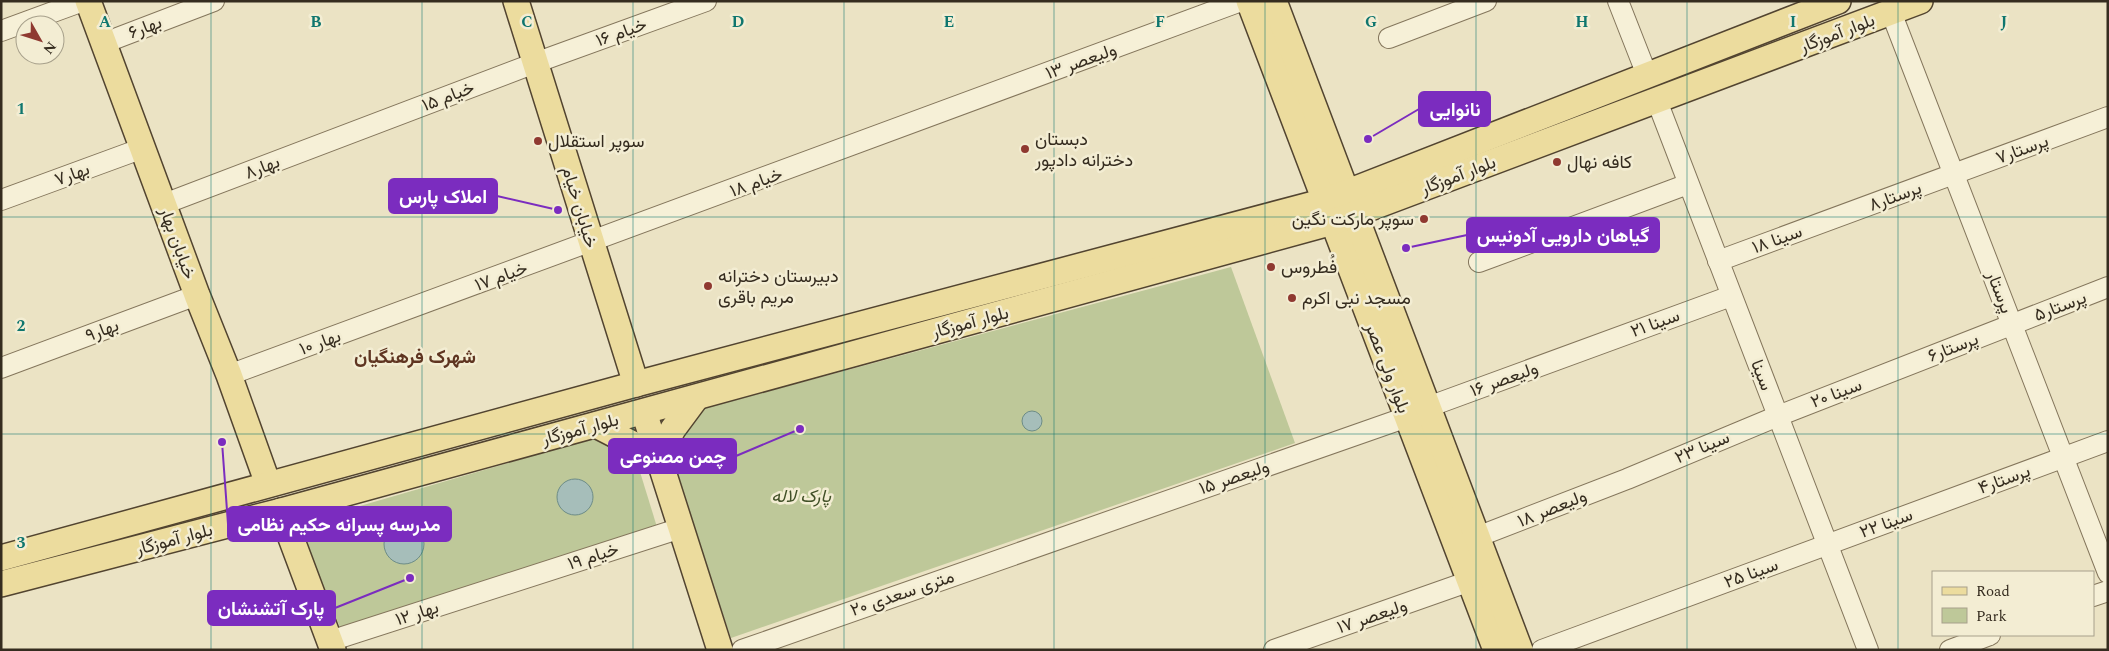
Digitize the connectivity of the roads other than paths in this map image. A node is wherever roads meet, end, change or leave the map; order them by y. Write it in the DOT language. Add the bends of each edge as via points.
graph roads {
  1 [pos="83,1"];
  2 [pos="88,1"];
  3 [pos="214,1"];
  4 [pos="516,1"];
  5 [pos="706,1"];
  6 [pos="1241,1"];
  7 [pos="1249,1"];
  8 [pos="1274,1"];
  9 [pos="1486,1"];
  10 [pos="1618,1"];
  11 [pos="1838,1"];
  12 [pos="1920,1"];
  13 [pos="1891,12"];
  14 [pos="1,31"];
  15 [pos="1389,38"];
  16 [pos="104,43"];
  17 [pos="535,63"];
  18 [pos="1647,75"];
  19 [pos="1657,101"];
  20 [pos="2099,120"];
  21 [pos="920,121"];
  22 [pos="361,130"];
  23 [pos="143,148"];
  24 [pos="1954,174"];
  25 [pos="1425,175"];
  26 [pos="1688,184"];
  27 [pos="1,200"];
  28 [pos="164,204"];
  29 [pos="1340,207"];
  30 [pos="1836,218"];
  31 [pos="592,242"];
  32 [pos="1718,261"];
  33 [pos="1479,262"];
  34 [pos="2108,287"];
  35 [pos="987,291"];
  36 [pos="197,295"];
  37 [pos="1731,296"];
  38 [pos="410,309"];
  39 [pos="993,316"];
  40 [pos="2012,324"];
  41 [pos="1580,351"];
  42 [pos="4,367"];
  43 [pos="1894,370"];
  44 [pos="229,375"];
  45 [pos="636,384"];
  46 [pos="696,398"];
  47 [pos="644,412"];
  48 [pos="1417,412"];
  49 [pos="1778,416"];
  50 [pos="596,425"];
  51 [pos="448,435"];
  52 [pos="2108,441"];
  53 [pos="658,457"];
  54 [pos="2063,458"];
  55 [pos="455,463"];
  56 [pos="1627,479"];
  57 [pos="268,484"];
  58 [pos="1945,501"];
  59 [pos="281,511"];
  60 [pos="681,528"];
  61 [pos="1062,537"];
  62 [pos="1477,537"];
  63 [pos="1827,545"];
  64 [pos="1,558"];
  65 [pos="2108,573"];
  66 [pos="1470,581"];
  67 [pos="1,584"];
  68 [pos="504,585"];
  69 [pos="2108,591"];
  70 [pos="2094,596"];
  71 [pos="1987,636"];
  72 [pos="331,646"];
  73 [pos="720,650"];
  74 [pos="742,650"];
  75 [pos="1274,650"];
  76 [pos="1496,650"];
  77 [pos="1520,650"];
  78 [pos="1542,650"];
  79 [pos="1868,650"];
  80 [pos="1950,650"];
  1 -- 14 [label="street"];
  2 -- 16 [label="main road, خیابان بهار"];
  3 -- 16 [label="street, بهار۶"];
  4 -- 17 [label="main road, خیابان خیام"];
  5 -- 17 [label="street, خیام ۱۶"];
  6 -- 21 [label="street, ولیعصر ۱۳"];
  7 -- 29 [label="main road, بلوار ولی عصر"];
  8 -- 29 [label="main road, بلوار ولی عصر"];
  9 -- 15 [label="street"];
  10 -- 18 [label="street"];
  11 -- 18 [label="main road, بلوار آموزگار"];
  12 -- 13 [label="main road, بلوار آموزگار"];
  13 -- 19 [label="main road, بلوار آموزگار"];
  13 -- 24 [label="street, پرستار"];
  16 -- 23 [label="main road, خیابان بهار"];
  17 -- 22 [label="street, خیام ۱۵"];
  17 -- 31 [label="main road, خیابان خیام"];
  18 -- 25 [label="main road, بلوار آموزگار"];
  19 -- 25 [label="main road, بلوار آموزگار"];
  19 -- 26 [label="street, سینا"];
  20 -- 24 [label="street, پرستار۷"];
  21 -- 31 [label="street, خیام ۱۸"];
  22 -- 28 [label="street, بهار۸"];
  23 -- 27 [label="street, بهار۷"];
  23 -- 28 [label="main road, خیابان بهار"];
  24 -- 30 [label="street, پرستار۸"];
  24 -- 40 [label="street, پرستار"];
  25 -- 29 [label="main road, بلوار آموزگار"];
  26 -- 32 [label="street, سینا"];
  26 -- 33 [label="street"];
  28 -- 36 [label="main road, خیابان بهار"];
  29 -- 35 [label="main road, بلوار آموزگار"];
  29 -- 39 [label="main road, بلوار آموزگار"];
  29 -- 48 [label="main road, بلوار ولی عصر"];
  30 -- 32 [label="street, سینا ۱۸"];
  31 -- 38 [label="street, خیام ۱۷"];
  31 -- 45 [label="main road, خیابان خیام"];
  32 -- 37 [label="street, سینا"];
  34 -- 40 [label="street, پرستار۵"];
  35 -- 39 [label="main road"];
  35 -- 45 [label="main road, بلوار آموزگار"];
  36 -- 42 [label="street, بهار۹"];
  36 -- 44 [label="main road, خیابان بهار"];
  37 -- 41 [label="street, سینا ۲۱"];
  37 -- 49 [label="street, سینا"];
  38 -- 44 [label="street, بهار ۱۰"];
  39 -- 46 [label="main road, بلوار آموزگار"];
  40 -- 43 [label="street, پرستار۶"];
  40 -- 54 [label="street, پرستار"];
  41 -- 48 [label="street, ولیعصر ۱۶"];
  43 -- 49 [label="street, سینا ۲۰"];
  44 -- 57 [label="main road, خیابان بهار"];
  45 -- 51 [label="main road, بلوار آموزگار"];
  46 -- 47 [label="main road, بلوار آموزگار"];
  46 -- 53 [label="main road" via="672,429"];
  47 -- 50 [label="main road, بلوار آموزگار"];
  47 -- 53 [label="main road"];
  48 -- 61 [label="street, ولیعصر ۱۵"];
  48 -- 62 [label="main road, بلوار ولی عصر"];
  48 -- 66 [label="main road, بلوار ولی عصر"];
  49 -- 56 [label="street, سینا ۲۳"];
  49 -- 63 [label="street, سینا"];
  50 -- 53 [label="main road"];
  50 -- 55 [label="main road, بلوار آموزگار"];
  51 -- 55 [label="main road"];
  51 -- 57 [label="main road, بلوار آموزگار"];
  52 -- 54 [label="street, پرستار۴"];
  53 -- 60 [label="main road"];
  54 -- 58 [label="street, پرستار۴"];
  54 -- 65 [label="street, پرستار"];
  55 -- 59 [label="main road, بلوار آموزگار"];
  56 -- 62 [label="street, ولیعصر ۱۸"];
  57 -- 64 [label="main road, بلوار آموزگار"];
  58 -- 63 [label="street, سینا ۲۲"];
  59 -- 67 [label="main road, بلوار آموزگار"];
  59 -- 72 [label="main road"];
  60 -- 68 [label="street, خیام ۱۹"];
  60 -- 73 [label="main road"];
  61 -- 74 [label="street, ۲۰ متری سعدی"];
  62 -- 77 [label="main road, بلوار ولی عصر"];
  63 -- 78 [label="street, سینا ۲۵"];
  63 -- 79 [label="street, سینا"];
  66 -- 75 [label="street, ولیعصر ۱۷"];
  66 -- 76 [label="main road, بلوار ولی عصر"];
  68 -- 72 [label="street, بهار ۱۲"];
  69 -- 70 [label="street"];
  71 -- 80 [label="street"];
}
